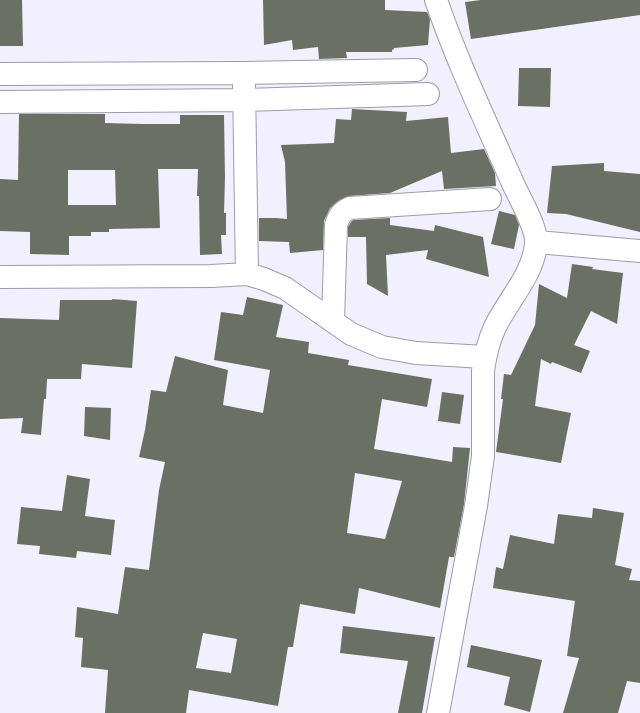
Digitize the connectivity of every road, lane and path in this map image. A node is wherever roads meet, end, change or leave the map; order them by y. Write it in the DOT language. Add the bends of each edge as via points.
graph roads {
  1 [pos="436,0"];
  2 [pos="416,70"];
  3 [pos="244,73"];
  4 [pos="0,74"];
  5 [pos="428,94"];
  6 [pos="244,100"];
  7 [pos="0,102"];
  8 [pos="490,199"];
  9 [pos="537,242"];
  10 [pos="640,251"];
  11 [pos="247,274"];
  12 [pos="0,277"];
  13 [pos="333,321"];
  14 [pos="484,357"];
  15 [pos="438,713"];
  1 -- 9 [label="street" via="451,43 532,223"];
  2 -- 3 [label="street"];
  3 -- 4 [label="street"];
  3 -- 6 [label="street"];
  5 -- 6 [label="street"];
  6 -- 7 [label="street"];
  6 -- 11 [label="street"];
  8 -- 13 [label="street" via="350,208 343,211 336,225"];
  9 -- 10 [label="street"];
  9 -- 14 [label="street" via="530,268 495,326"];
  11 -- 12 [label="street"];
  11 -- 13 [label="street" via="284,288"];
  13 -- 14 [label="street" via="351,334 382,347 416,353"];
  14 -- 15 [label="street" via="483,456"];
}
